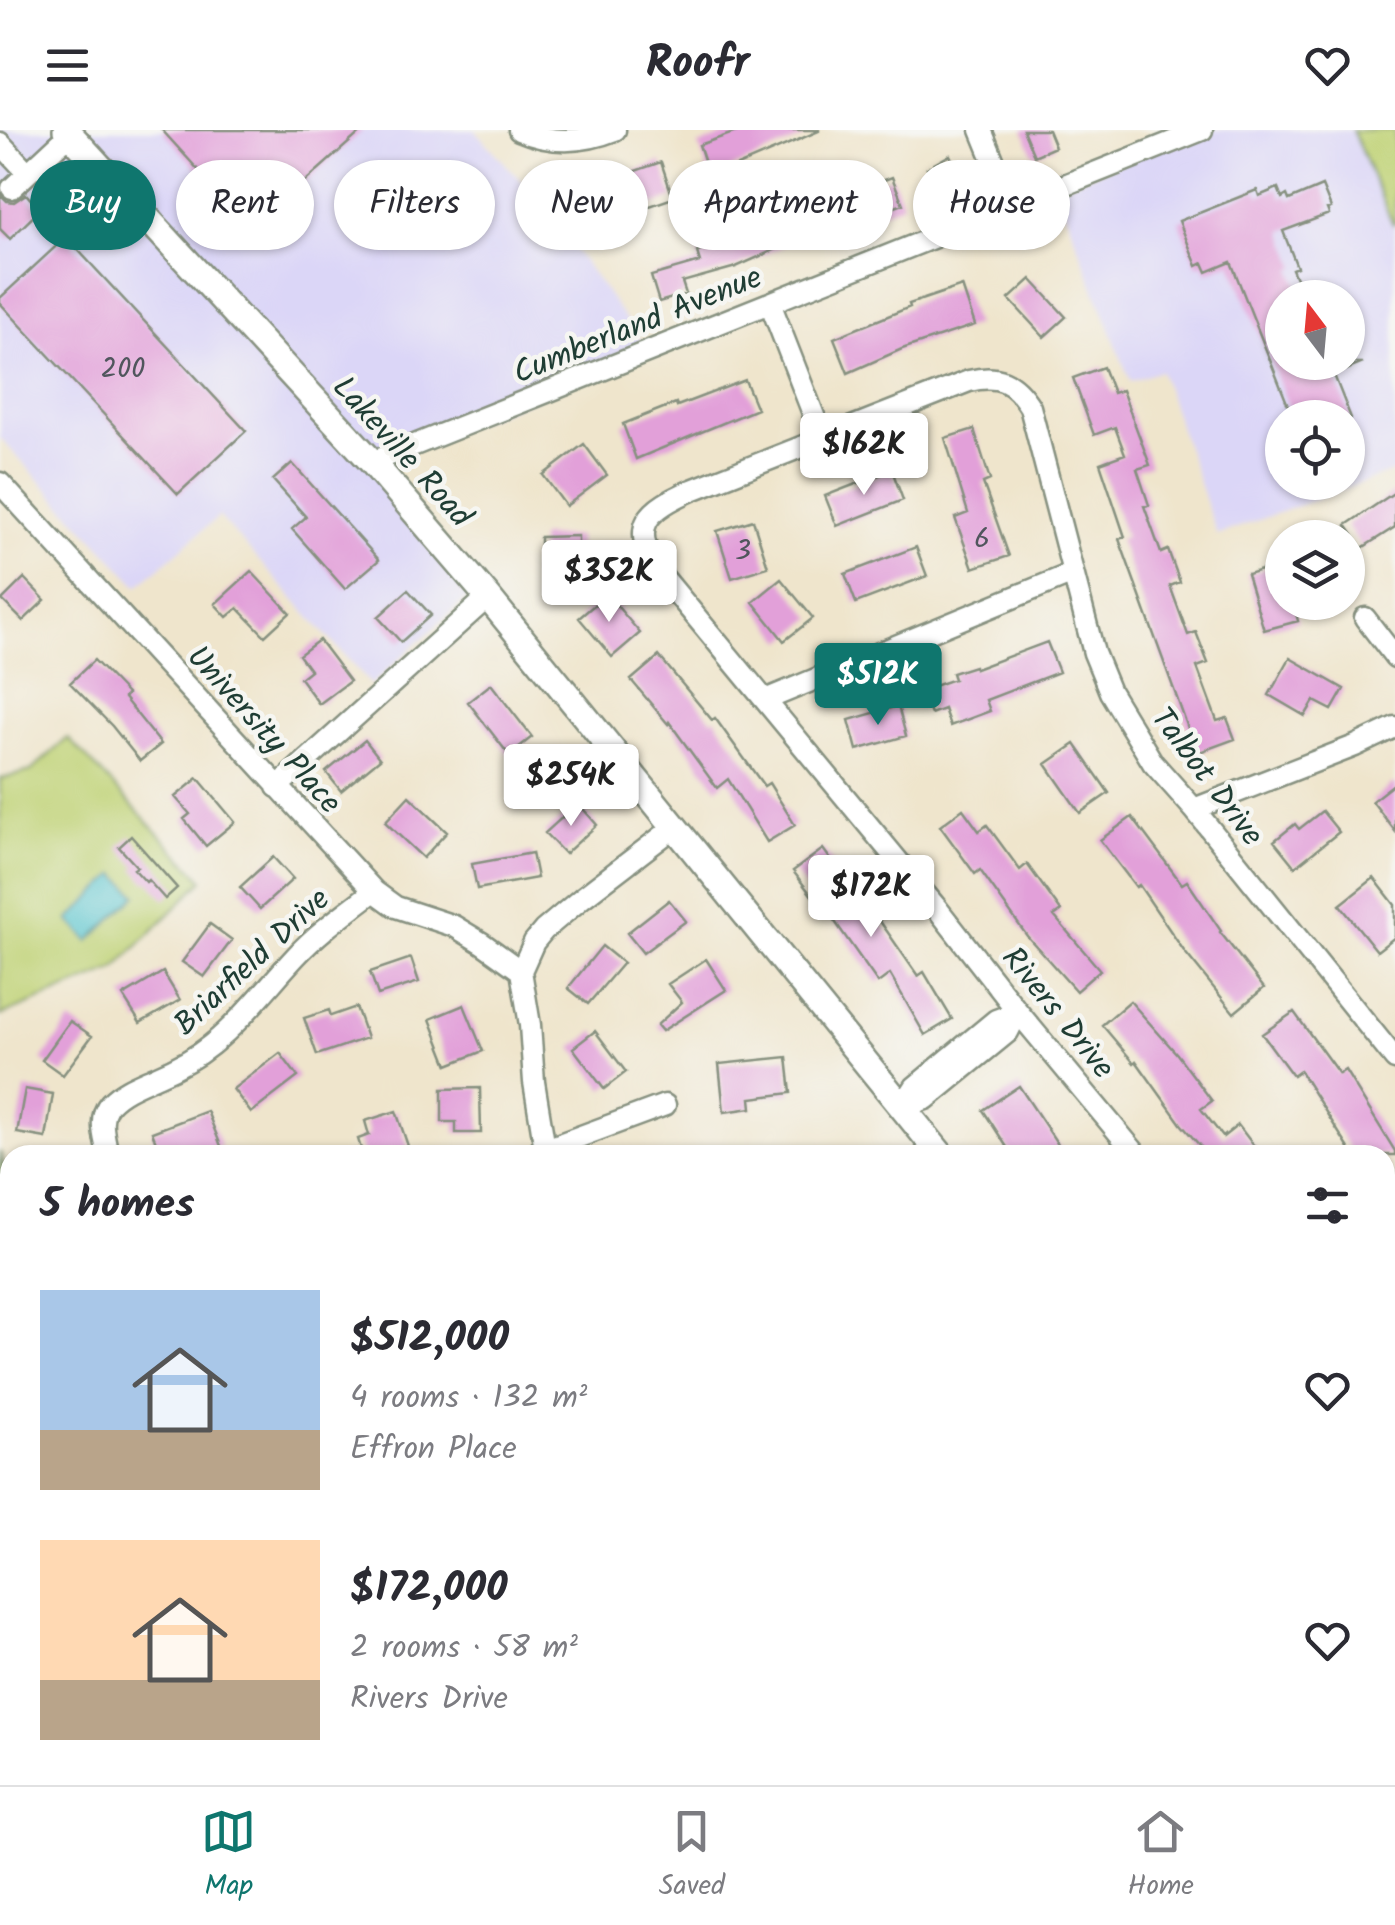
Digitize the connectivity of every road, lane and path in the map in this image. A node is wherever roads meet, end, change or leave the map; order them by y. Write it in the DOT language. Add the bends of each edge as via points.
graph roads {
  1 [pos="519,130"];
  2 [pos="615,130"];
  3 [pos="981,130"];
  4 [pos="1202,130"];
  5 [pos="68,132"];
  6 [pos="4,155"];
  7 [pos="993,160"];
  8 [pos="28,173"];
  9 [pos="1070,183"];
  10 [pos="12,188"];
  11 [pos="913,246"];
  12 [pos="770,303"];
  13 [pos="824,438"];
  14 [pos="372,462"];
  15 [pos="0,483"];
  16 [pos="1073,573"];
  17 [pos="488,597"];
  18 [pos="1365,618"];
  19 [pos="1395,657"];
  20 [pos="765,700"];
  21 [pos="1395,727"];
  22 [pos="276,787"];
  23 [pos="1194,809"];
  24 [pos="676,826"];
  25 [pos="374,891"];
  26 [pos="521,971"];
  27 [pos="1018,1012"];
  28 [pos="1395,1059"];
  29 [pos="665,1105"];
  30 [pos="902,1107"];
  31 [pos="107,1145"];
  32 [pos="538,1145"];
  33 [pos="557,1145"];
  34 [pos="934,1145"];
  35 [pos="1129,1145"];
  1 -- 2 [label="street" via="560,141"];
  3 -- 7 [label="street"];
  4 -- 9 [label="street, Cumberland Avenue"];
  5 -- 8 [label="street"];
  5 -- 14 [label="main road, Lakeville Road"];
  6 -- 8 [label="street"];
  8 -- 10 [label="street"];
  11 -- 12 [label="street, Cumberland Avenue"];
  12 -- 13 [label="street"];
  12 -- 14 [label="street, Cumberland Avenue"];
  13 -- 16 [label="street, Talbot Drive" via="969,381 1005,381 1030,407"];
  13 -- 20 [label="street, Rivers Drive" via="670,500 644,529 659,572"];
  14 -- 17 [label="main road, Lakeville Road"];
  15 -- 22 [label="street, University Place"];
  16 -- 20 [label="street"];
  16 -- 23 [label="street, Talbot Drive" via="1110,692 1153,762"];
  17 -- 22 [label="street"];
  17 -- 24 [label="main road, Lakeville Road"];
  18 -- 19 [label="street"];
  20 -- 27 [label="street, Rivers Drive"];
  21 -- 23 [label="street"];
  22 -- 25 [label="street, University Place"];
  23 -- 28 [label="street, Talbot Drive"];
  24 -- 26 [label="street" via="544,930"];
  24 -- 30 [label="main road, Lakeville Road"];
  25 -- 26 [label="street, University Place" via="396,907 454,926"];
  25 -- 31 [label="street, Briarfield Drive" via="298,954 208,1047 111,1102 103,1116"];
  26 -- 32 [label="street"];
  27 -- 30 [label="street" via="996,1020 915,1087"];
  27 -- 35 [label="street, Rivers Drive"];
  29 -- 33 [label="street"];
  30 -- 34 [label="main road, Lakeville Road"];
}
